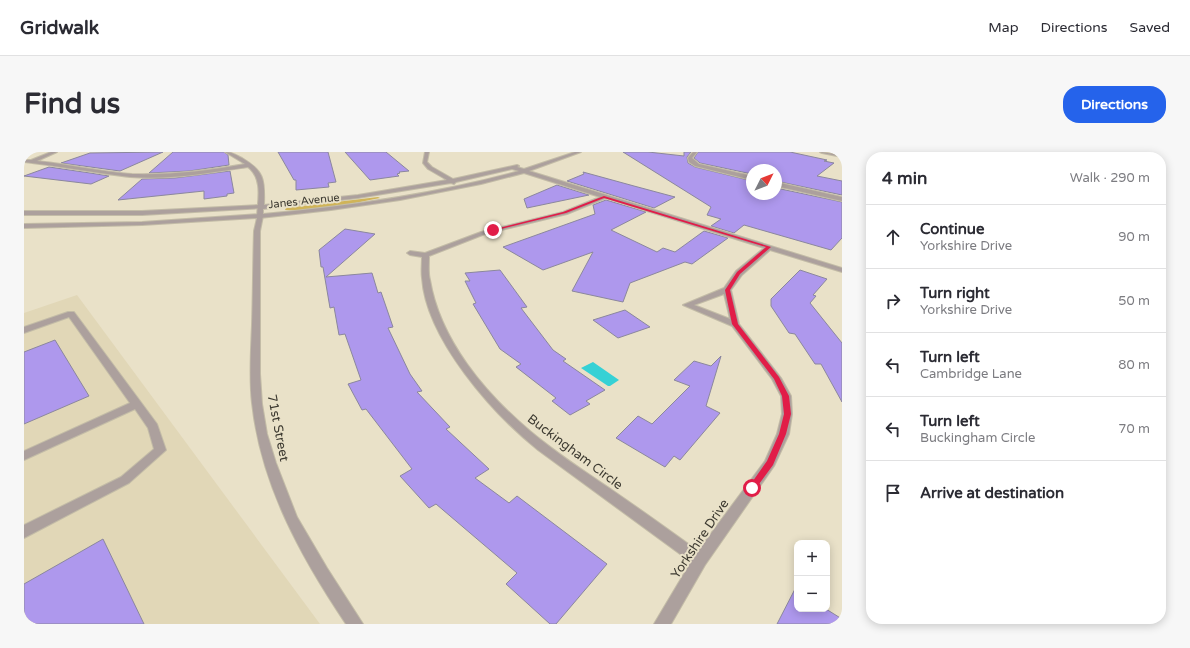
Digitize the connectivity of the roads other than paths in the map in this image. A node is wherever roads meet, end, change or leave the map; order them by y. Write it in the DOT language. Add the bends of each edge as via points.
graph roads {
  1 [pos="55,152"];
  2 [pos="227,152"];
  3 [pos="427,152"];
  4 [pos="579,152"];
  5 [pos="695,152"];
  6 [pos="822,152"];
  7 [pos="842,156"];
  8 [pos="24,161"];
  9 [pos="31,162"];
  10 [pos="526,163"];
  11 [pos="251,165"];
  12 [pos="511,167"];
  13 [pos="522,171"];
  14 [pos="746,177"];
  15 [pos="452,181"];
  16 [pos="782,185"];
  17 [pos="462,186"];
  18 [pos="604,197"];
  19 [pos="842,199"];
  20 [pos="261,211"];
  21 [pos="24,213"];
  22 [pos="24,226"];
  23 [pos="769,247"];
  24 [pos="410,253"];
  25 [pos="426,255"];
  26 [pos="842,270"];
  27 [pos="727,290"];
  28 [pos="735,324"];
  29 [pos="24,330"];
  30 [pos="137,404"];
  31 [pos="24,456"];
  32 [pos="24,532"];
  33 [pos="700,560"];
  34 [pos="355,624"];
  35 [pos="662,624"];
  1 -- 9 [label="street"];
  2 -- 11 [label="street"];
  3 -- 15 [label="street" via="425,162 430,168"];
  4 -- 13 [label="street, Janes Avenue"];
  5 -- 14 [label="street" via="690,158 697,165"];
  6 -- 7 [label="street"];
  8 -- 9 [label="street"];
  9 -- 11 [label="street" via="130,175 168,176"];
  10 -- 12 [label="street, Janes Avenue"];
  11 -- 20 [label="street, 71st Street" via="260,176 262,184"];
  12 -- 13 [label="street"];
  12 -- 15 [label="street, Janes Avenue"];
  13 -- 17 [label="street, Janes Avenue"];
  13 -- 18 [label="street"];
  15 -- 17 [label="street"];
  15 -- 20 [label="street, Janes Avenue"];
  16 -- 19 [label="street"];
  17 -- 20 [label="street, Janes Avenue" via="370,204"];
  18 -- 23 [label="street"];
  18 -- 25 [label="street" via="565,213 483,233"];
  20 -- 21 [label="street, Janes Avenue"];
  20 -- 22 [label="street, Janes Avenue" via="168,223"];
  20 -- 34 [label="street, 71st Street" via="257,231 254,366 264,442 273,476 294,525 326,584"];
  23 -- 26 [label="street"];
  23 -- 27 [label="street" via="739,273"];
  24 -- 25 [label="street"];
  25 -- 33 [label="street, Buckingham Circle" via="424,267 428,292 447,340 491,398 527,434"];
  27 -- 28 [label="street, Yorkshire Drive"];
  27 -- 28 [label="street" via="687,305"];
  28 -- 33 [label="street, Yorkshire Drive" via="776,378 786,396 787,414 770,463"];
  29 -- 30 [label="street" via="71,314"];
  30 -- 31 [label="street"];
  30 -- 32 [label="street" via="154,427 160,450 125,480"];
  33 -- 35 [label="street, Yorkshire Drive"];
}
